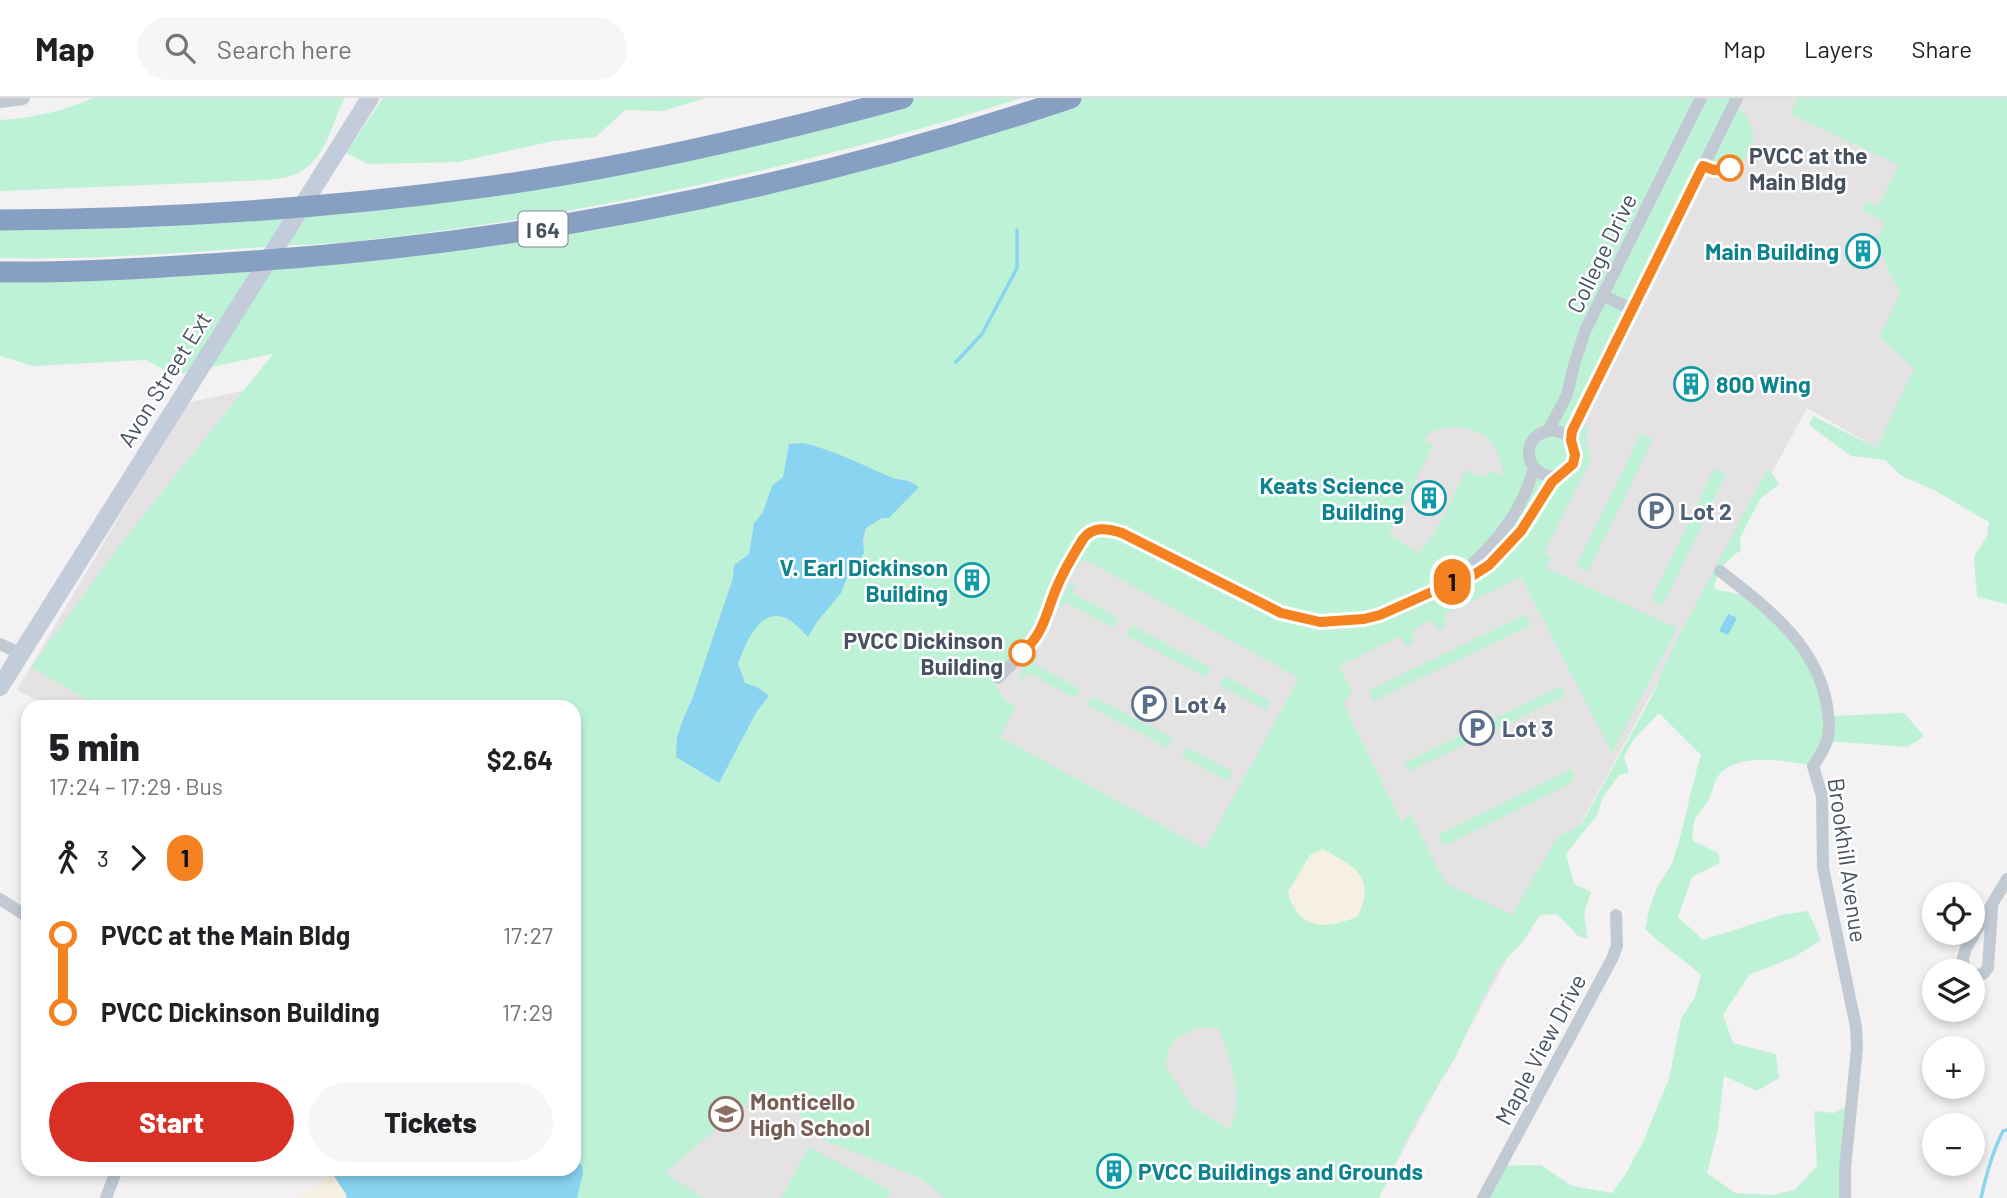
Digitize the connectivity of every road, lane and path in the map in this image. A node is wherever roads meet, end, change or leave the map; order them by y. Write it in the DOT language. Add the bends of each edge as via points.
graph roads {
  1 [pos="23,98"];
  2 [pos="370,98"];
  3 [pos="903,98"];
  4 [pos="1071,98"];
  5 [pos="1701,98"];
  6 [pos="1737,98"];
  7 [pos="0,101"];
  8 [pos="0,220"];
  9 [pos="0,272"];
  10 [pos="1604,296"];
  11 [pos="1632,309"];
  12 [pos="1548,431"];
  13 [pos="1571,440"];
  14 [pos="1534,468"];
  15 [pos="1558,476"];
  16 [pos="1720,571"];
  17 [pos="1454,582"];
  18 [pos="0,644"];
  19 [pos="21,654"];
  20 [pos="998,678"];
  21 [pos="0,687"];
  22 [pos="2007,878"];
  23 [pos="0,899"];
  24 [pos="1992,907"];
  25 [pos="21,912"];
  26 [pos="1616,915"];
  27 [pos="1963,959"];
  28 [pos="1985,970"];
  29 [pos="114,1176"];
  30 [pos="106,1198"];
  31 [pos="1483,1198"];
  32 [pos="1845,1198"];
  1 -- 7 [label="street"];
  2 -- 19 [label="main road, Avon Street Ext"];
  3 -- 8 [label="highway, I 64" via="716,144 487,187 369,202 184,216"];
  4 -- 9 [label="highway, I 64" via="809,175 521,233 333,257"];
  5 -- 10 [label="street, College Drive"];
  6 -- 11 [label="street, College Drive"];
  10 -- 11 [label="street"];
  10 -- 12 [label="street, College Drive" via="1578,349 1567,395"];
  11 -- 13 [label="street, College Drive"];
  12 -- 13 [label="street" via="1563,433"];
  12 -- 14 [label="street, College Drive" via="1532,443 1529,456"];
  13 -- 15 [label="street, College Drive" via="1574,459 1569,470"];
  14 -- 15 [label="street" via="1543,475"];
  14 -- 17 [label="street, College Drive" via="1527,494 1508,526"];
  15 -- 17 [label="street, College Drive" via="1508,547 1489,565"];
  16 -- 32 [label="street, Brookhill Avenue" via="1802,645 1825,695 1827,741 1813,766 1822,796 1823,868 1857,1048"];
  17 -- 20 [label="street, College Drive" via="1380,615 1320,622 1281,613 1122,533 1094,530 1083,539 1058,586 1042,630"];
  18 -- 19 [label="street"];
  19 -- 21 [label="main road, Avon Street Ext"];
  22 -- 24 [label="street"];
  23 -- 25 [label="street"];
  24 -- 27 [label="street"];
  24 -- 28 [label="street" via="1990,960"];
  26 -- 31 [label="street, Maple View Drive" via="1617,946 1612,959"];
  29 -- 30 [label="street"];
}
